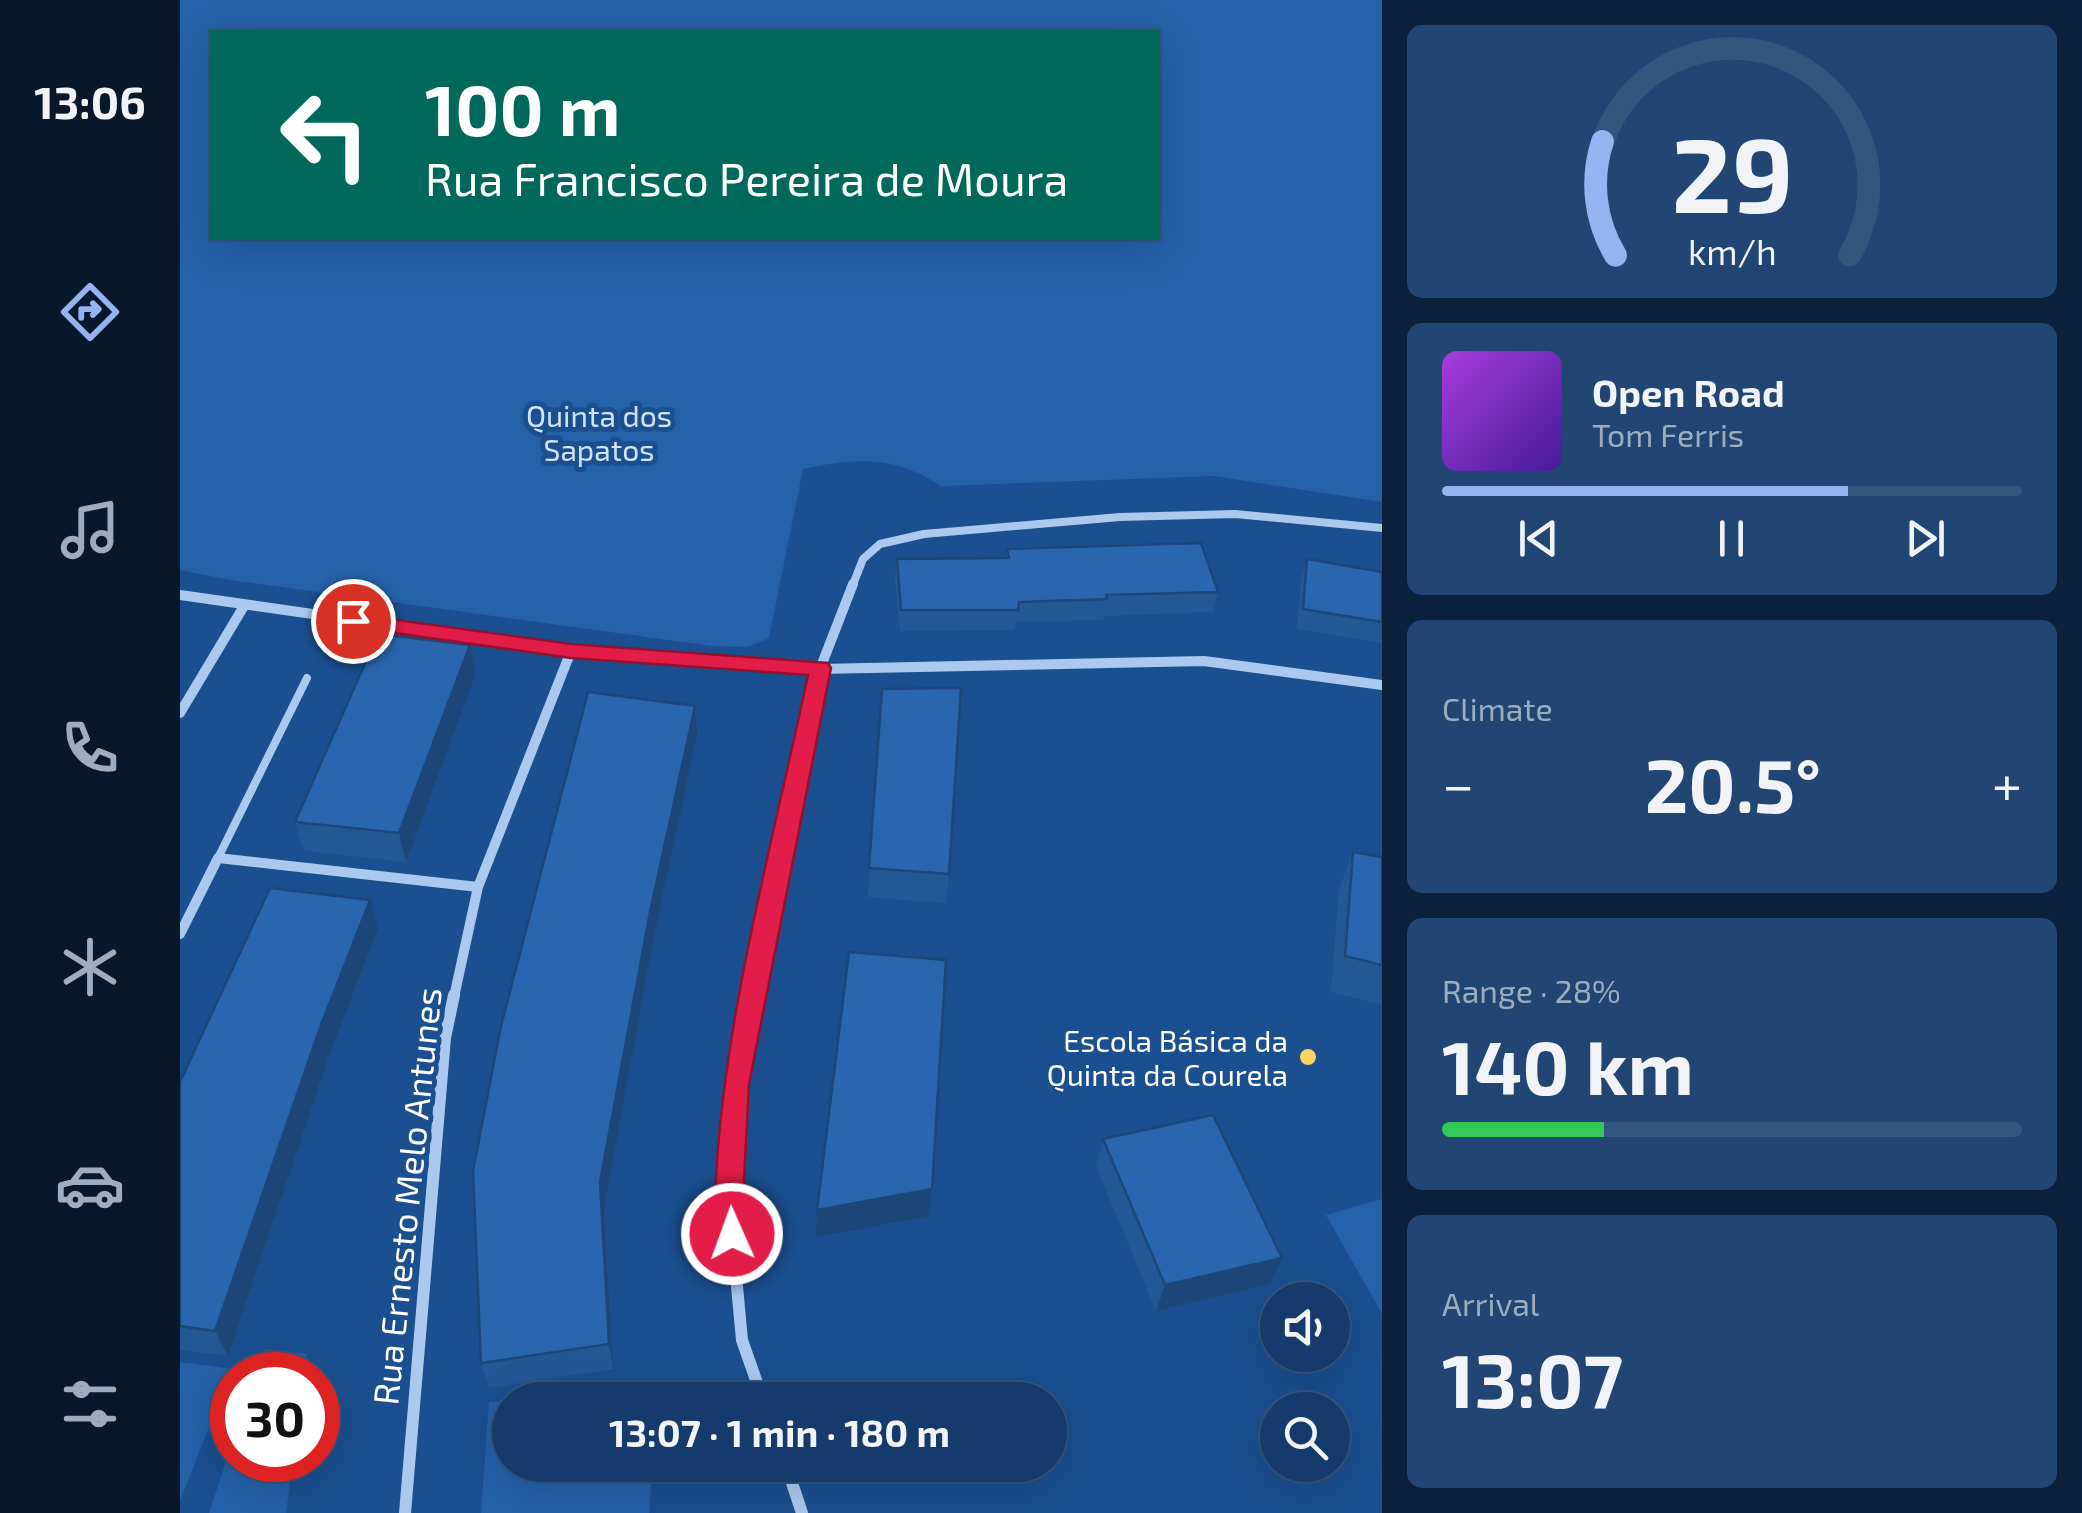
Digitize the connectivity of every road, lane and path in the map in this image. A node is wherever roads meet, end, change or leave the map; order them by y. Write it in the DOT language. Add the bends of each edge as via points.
graph roads {
  1 [pos="1382,528"];
  2 [pos="180,596"];
  3 [pos="244,606"];
  4 [pos="571,651"];
  5 [pos="820,668"];
  6 [pos="307,678"];
  7 [pos="1382,685"];
  8 [pos="180,712"];
  9 [pos="218,858"];
  10 [pos="478,887"];
  11 [pos="180,934"];
  12 [pos="757,1382"];
  13 [pos="792,1482"];
  14 [pos="405,1513"];
  15 [pos="802,1513"];
  1 -- 5 [label="street" via="1266,516 1154,515 896,539 870,550 857,568"];
  2 -- 3 [label="street"];
  3 -- 4 [label="street"];
  3 -- 8 [label="street"];
  4 -- 5 [label="street"];
  4 -- 10 [label="street, Rua Ernesto Melo Antunes"];
  5 -- 7 [label="street" via="1204,661"];
  5 -- 12 [label="street" via="736,1084 729,1200 742,1340"];
  6 -- 9 [label="lane"];
  9 -- 10 [label="street"];
  9 -- 11 [label="street"];
  10 -- 14 [label="street, Rua Ernesto Melo Antunes" via="445,1038"];
  13 -- 15 [label="street"];
}
